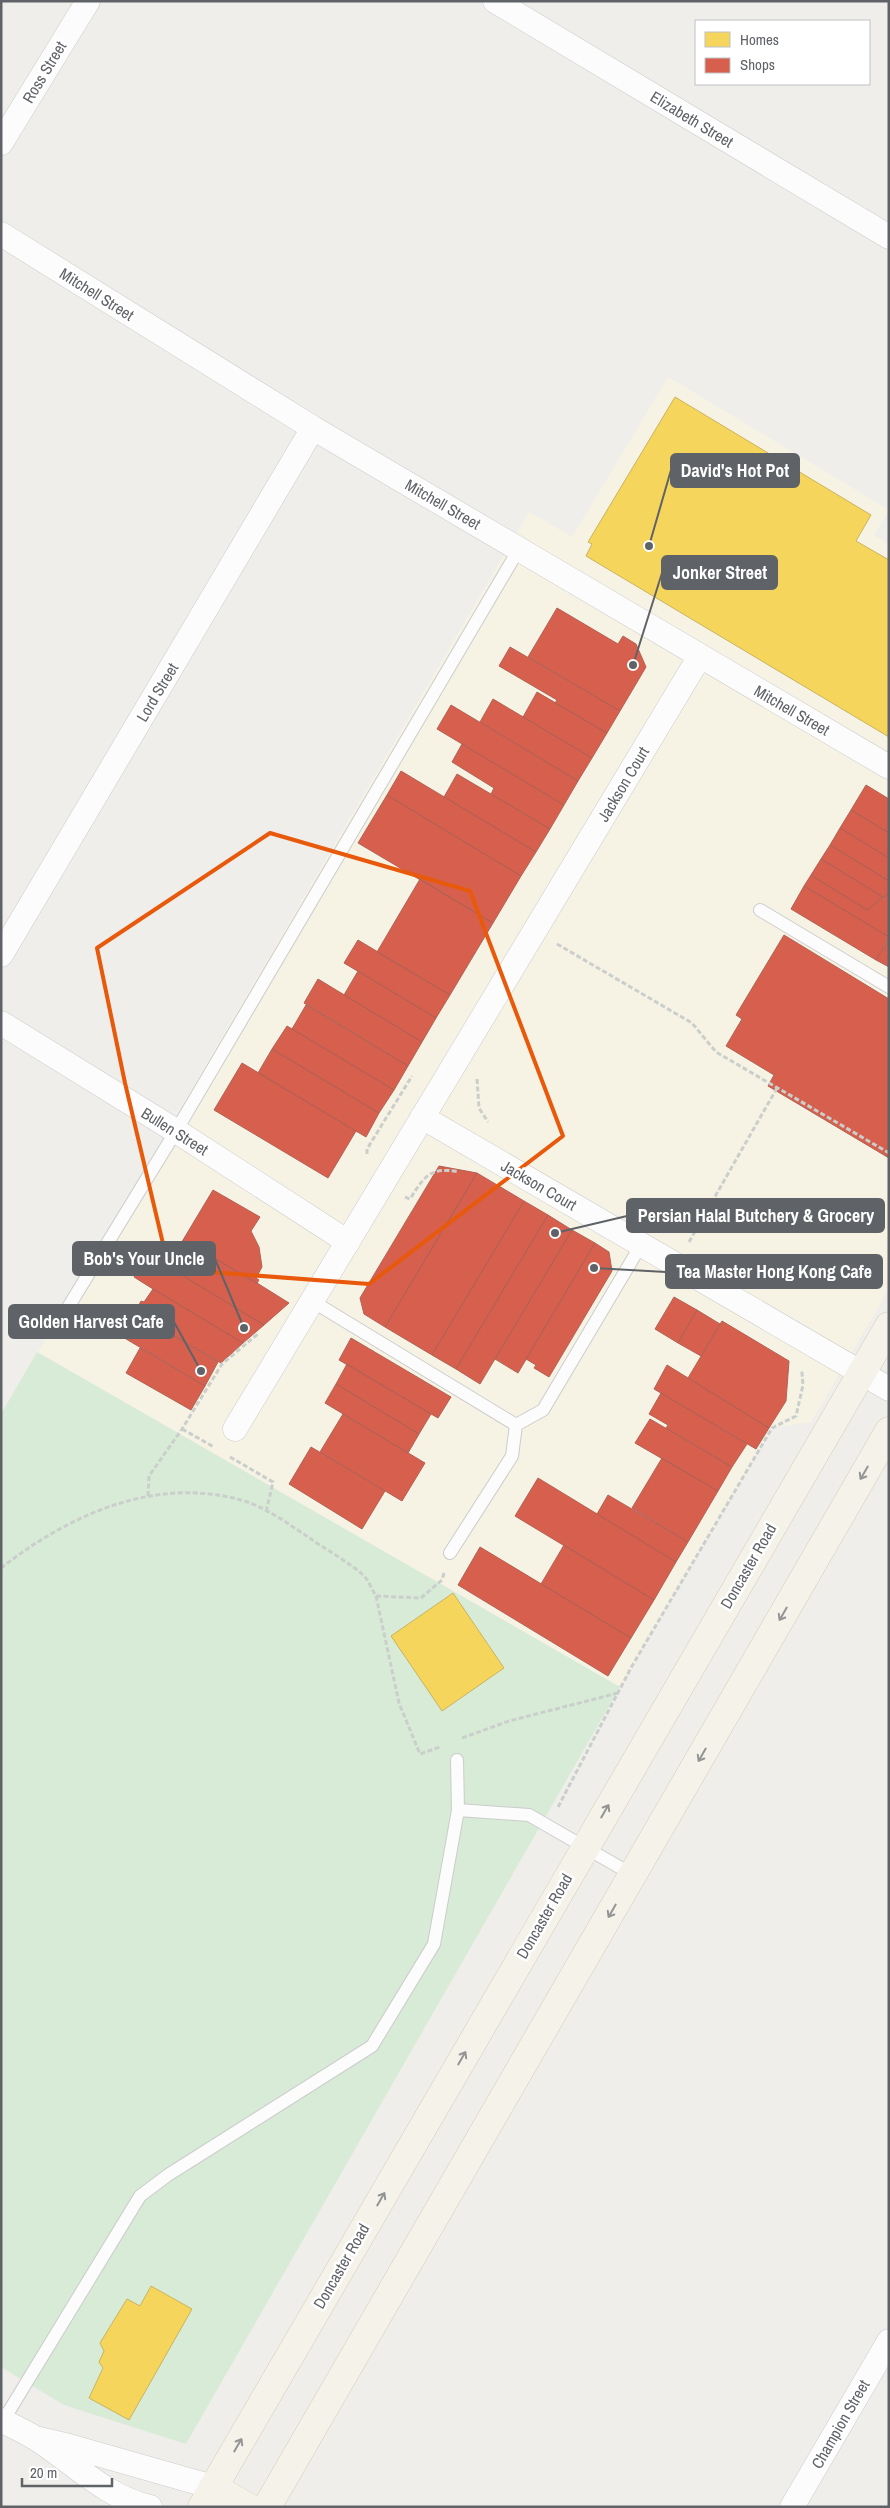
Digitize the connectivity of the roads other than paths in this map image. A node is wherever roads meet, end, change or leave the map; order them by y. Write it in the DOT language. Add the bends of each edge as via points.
graph roads {
  1 [pos="88,1"];
  2 [pos="495,1"];
  3 [pos="1,143"];
  4 [pos="1,234"];
  5 [pos="889,237"];
  6 [pos="313,428"];
  7 [pos="519,549"];
  8 [pos="700,656"];
  9 [pos="889,767"];
  10 [pos="760,910"];
  11 [pos="1,955"];
  12 [pos="889,987"];
  13 [pos="1,1023"];
  14 [pos="422,1117"];
  15 [pos="176,1131"];
  16 [pos="348,1242"];
  17 [pos="641,1245"];
  18 [pos="312,1301"];
  19 [pos="889,1326"];
  20 [pos="53,1332"];
  21 [pos="861,1374"];
  22 [pos="889,1389"];
  23 [pos="516,1425"];
  24 [pos="235,1429"];
  25 [pos="889,1431"];
  26 [pos="450,1554"];
  27 [pos="457,1760"];
  28 [pos="458,1810"];
  29 [pos="584,1847"];
  30 [pos="633,1875"];
  31 [pos="889,2341"];
  32 [pos="2,2420"];
  33 [pos="35,2438"];
  34 [pos="208,2497"];
  35 [pos="150,2507"];
  36 [pos="248,2507"];
  37 [pos="267,2507"];
  38 [pos="792,2507"];
  1 -- 3 [label="street, Ross Street"];
  2 -- 5 [label="street, Elizabeth Street"];
  4 -- 6 [label="street, Mitchell Street"];
  6 -- 7 [label="street, Mitchell Street"];
  6 -- 11 [label="street, Lord Street"];
  7 -- 8 [label="street, Mitchell Street"];
  7 -- 15 [label="lane"];
  8 -- 9 [label="street, Mitchell Street"];
  8 -- 14 [label="street, Jackson Court"];
  10 -- 12 [label="lane"];
  13 -- 15 [label="street, Bullen Street"];
  14 -- 16 [label="street, Jackson Court"];
  14 -- 17 [label="street, Jackson Court"];
  15 -- 16 [label="street, Bullen Street"];
  15 -- 20 [label="lane"];
  16 -- 18 [label="street, Jackson Court"];
  17 -- 21 [label="street, Jackson Court"];
  17 -- 23 [label="lane" via="543,1410"];
  18 -- 23 [label="lane"];
  18 -- 24 [label="street, Jackson Court"];
  19 -- 21 [label="main road, Doncaster Road"];
  21 -- 22 [label="street, Jackson Court"];
  29 -- 21 [label="main road, Doncaster Road, one-way"];
  23 -- 26 [label="lane" via="512,1456"];
  25 -- 30 [label="main road, one-way"];
  27 -- 28 [label="lane"];
  28 -- 29 [label="lane" via="529,1815"];
  28 -- 32 [label="lane" via="434,1944 372,2046 140,2196"];
  29 -- 30 [label="lane"];
  34 -- 29 [label="main road, Doncaster Road, one-way"];
  30 -- 37 [label="main road, one-way"];
  31 -- 38 [label="street, Champion Street"];
  32 -- 33 [label="street"];
  33 -- 34 [label="street" via="78,2448"];
  33 -- 35 [label="street" via="85,2476"];
  34 -- 36 [label="main road"];
}
